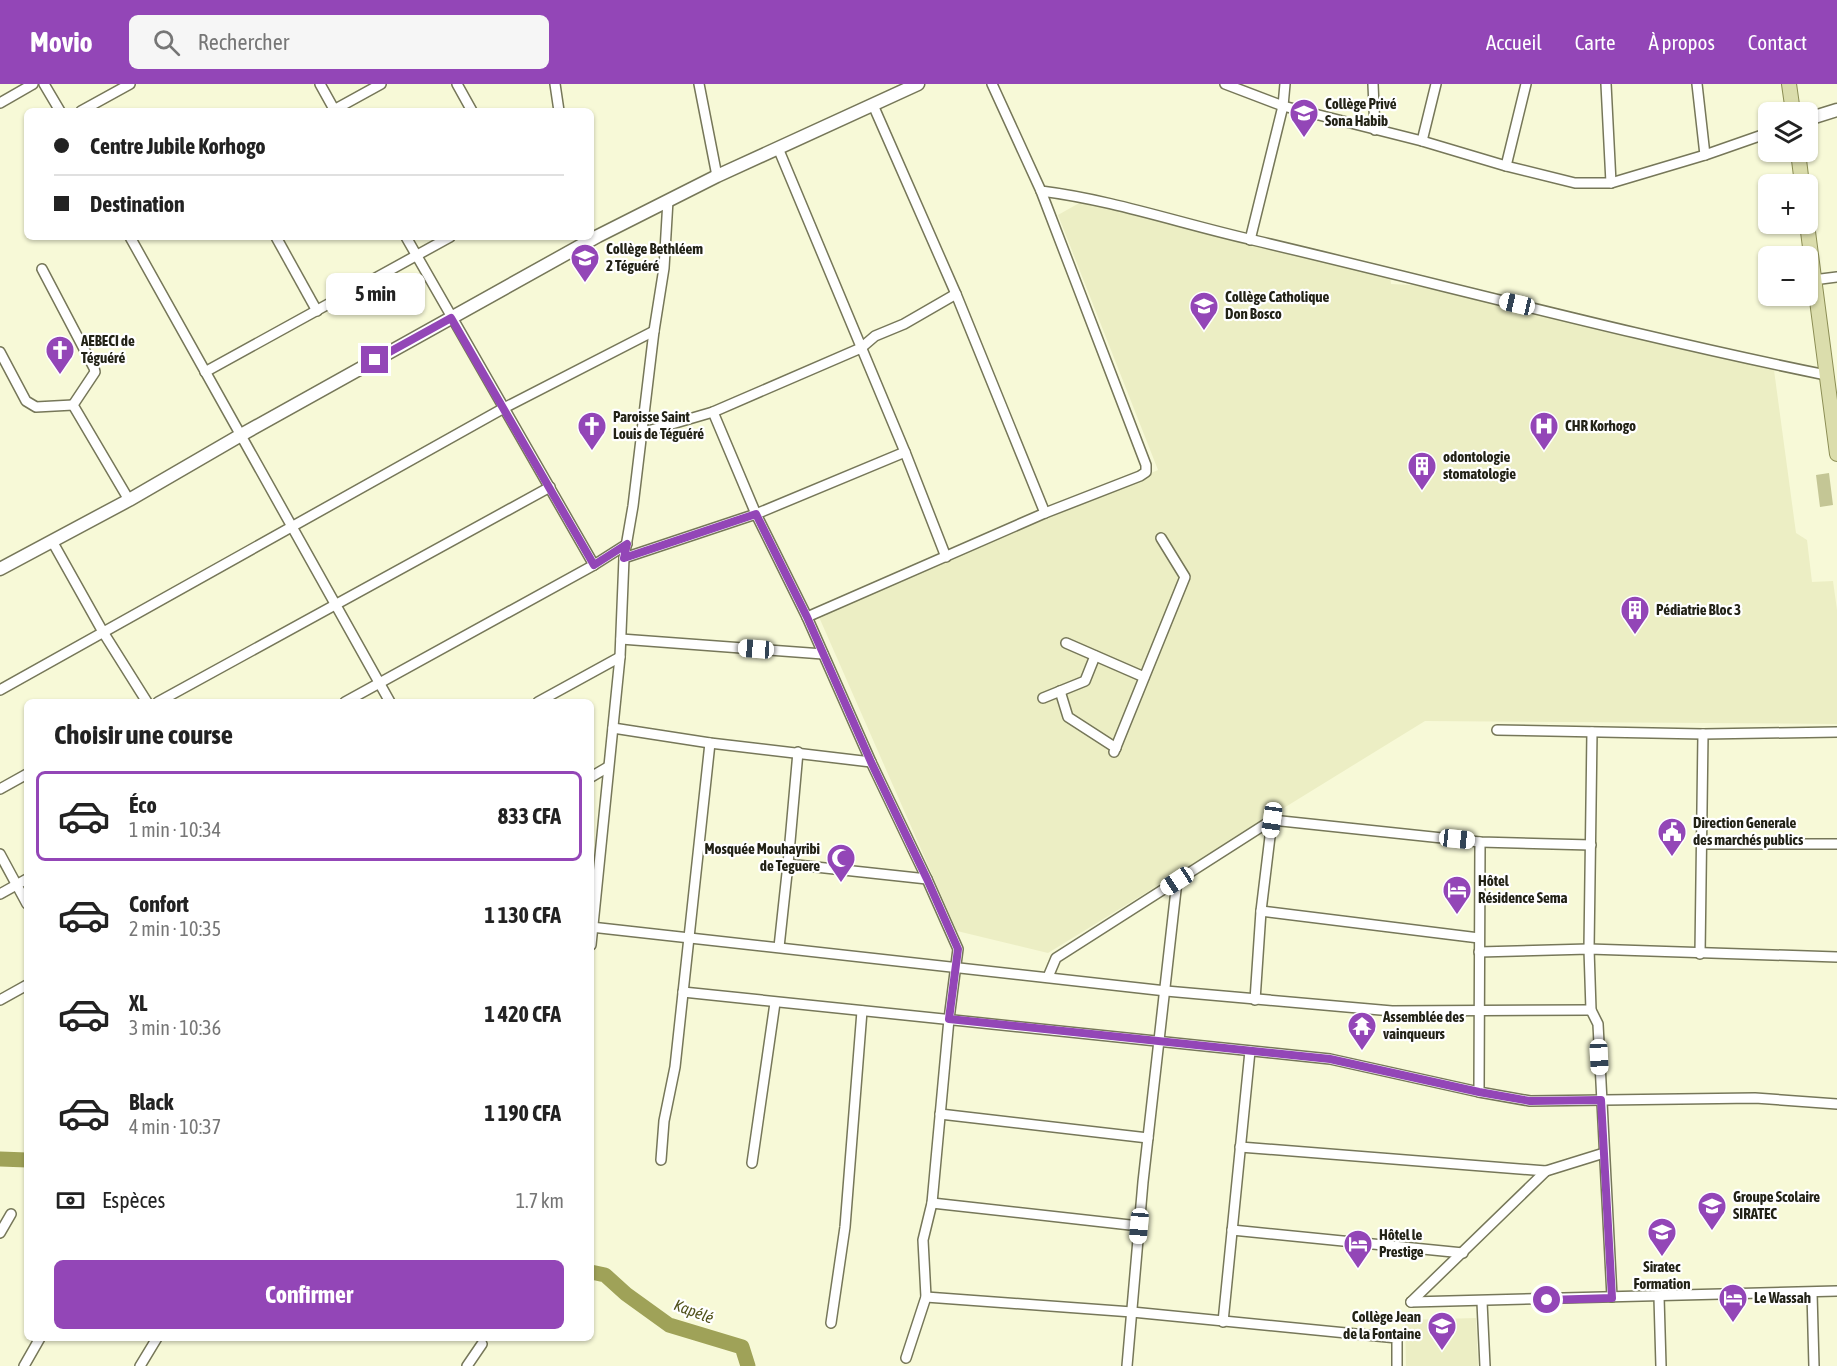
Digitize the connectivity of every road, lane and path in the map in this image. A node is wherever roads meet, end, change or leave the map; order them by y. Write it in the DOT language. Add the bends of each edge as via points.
graph roads {
  1 [pos="33,84"];
  2 [pos="44,84"];
  3 [pos="130,84"];
  4 [pos="320,84"];
  5 [pos="381,84"];
  6 [pos="457,84"];
  7 [pos="555,84"];
  8 [pos="699,84"];
  9 [pos="918,84"];
  10 [pos="992,84"];
  11 [pos="1225,84"];
  12 [pos="1285,84"];
  13 [pos="1373,84"];
  14 [pos="1436,84"];
  15 [pos="1526,84"];
  16 [pos="1606,84"];
  17 [pos="1697,84"];
  18 [pos="1789,84"];
  19 [pos="1792,102"];
  20 [pos="0,103"];
  21 [pos="873,105"];
  22 [pos="1283,106"];
  23 [pos="58,108"];
  24 [pos="86,108"];
  25 [pos="332,108"];
  26 [pos="339,108"];
  27 [pos="470,108"];
  28 [pos="559,108"];
  29 [pos="1837,110"];
  30 [pos="1818,116"];
  31 [pos="1374,130"];
  32 [pos="1758,136"];
  33 [pos="1422,141"];
  34 [pos="778,148"];
  35 [pos="1705,155"];
  36 [pos="1506,166"];
  37 [pos="717,176"];
  38 [pos="1611,183"];
  39 [pos="1041,191"];
  40 [pos="668,200"];
  41 [pos="132,240"];
  42 [pos="278,240"];
  43 [pos="408,240"];
  44 [pos="445,240"];
  45 [pos="1250,240"];
  46 [pos="416,256"];
  47 [pos="42,269"];
  48 [pos="1837,277"];
  49 [pos="1818,279"];
  50 [pos="956,294"];
  51 [pos="1817,306"];
  52 [pos="316,311"];
  53 [pos="451,318"];
  54 [pos="654,331"];
  55 [pos="861,348"];
  56 [pos="0,352"];
  57 [pos="206,372"];
  58 [pos="1826,375"];
  59 [pos="73,405"];
  60 [pos="504,408"];
  61 [pos="713,412"];
  62 [pos="641,433"];
  63 [pos="241,435"];
  64 [pos="905,452"];
  65 [pos="1837,454"];
  66 [pos="550,487"];
  67 [pos="129,500"];
  68 [pos="1045,513"];
  69 [pos="756,514"];
  70 [pos="292,526"];
  71 [pos="1161,538"];
  72 [pos="52,541"];
  73 [pos="627,544"];
  74 [pos="946,557"];
  75 [pos="624,558"];
  76 [pos="594,565"];
  77 [pos="0,569"];
  78 [pos="335,604"];
  79 [pos="807,617"];
  80 [pos="103,632"];
  81 [pos="621,639"];
  82 [pos="1066,643"];
  83 [pos="823,654"];
  84 [pos="1095,656"];
  85 [pos="620,657"];
  86 [pos="1144,677"];
  87 [pos="379,682"];
  88 [pos="0,690"];
  89 [pos="1060,691"];
  90 [pos="1043,698"];
  91 [pos="145,699"];
  92 [pos="163,699"];
  93 [pos="350,699"];
  94 [pos="388,699"];
  95 [pos="543,699"];
  96 [pos="613,728"];
  97 [pos="1497,730"];
  98 [pos="1592,732"];
  99 [pos="1837,732"];
  100 [pos="1703,734"];
  101 [pos="710,743"];
  102 [pos="798,752"];
  103 [pos="871,762"];
  104 [pos="608,767"];
  105 [pos="594,775"];
  106 [pos="24,776"];
  107 [pos="0,789"];
  108 [pos="1272,820"];
  109 [pos="1480,842"];
  110 [pos="1701,844"];
  111 [pos="1837,844"];
  112 [pos="1591,845"];
  113 [pos="0,854"];
  114 [pos="788,864"];
  115 [pos="595,866"];
  116 [pos="927,879"];
  117 [pos="24,881"];
  118 [pos="1177,881"];
  119 [pos="16,885"];
  120 [pos="594,886"];
  121 [pos="0,894"];
  122 [pos="24,899"];
  123 [pos="1261,911"];
  124 [pos="594,927"];
  125 [pos="689,937"];
  126 [pos="1479,938"];
  127 [pos="779,948"];
  128 [pos="1589,949"];
  129 [pos="1479,952"];
  130 [pos="1700,954"];
  131 [pos="1837,957"];
  132 [pos="954,968"];
  133 [pos="1048,976"];
  134 [pos="24,987"];
  135 [pos="1166,991"];
  136 [pos="683,992"];
  137 [pos="0,1000"];
  138 [pos="1255,1000"];
  139 [pos="775,1003"];
  140 [pos="1591,1010"];
  141 [pos="862,1011"];
  142 [pos="1479,1012"];
  143 [pos="949,1019"];
  144 [pos="1159,1040"];
  145 [pos="1250,1051"];
  146 [pos="1479,1092"];
  147 [pos="1601,1100"];
  148 [pos="1837,1104"];
  149 [pos="940,1114"];
  150 [pos="1148,1138"];
  151 [pos="1240,1148"];
  152 [pos="1604,1153"];
  153 [pos="662,1160"];
  154 [pos="752,1163"];
  155 [pos="1546,1171"];
  156 [pos="932,1203"];
  157 [pos="11,1214"];
  158 [pos="1139,1226"];
  159 [pos="1232,1230"];
  160 [pos="0,1233"];
  161 [pos="1463,1253"];
  162 [pos="1837,1291"];
  163 [pos="1812,1293"];
  164 [pos="926,1297"];
  165 [pos="1659,1297"];
  166 [pos="1612,1298"];
  167 [pos="1482,1302"];
  168 [pos="1132,1312"];
  169 [pos="1223,1322"];
  170 [pos="831,1323"];
  171 [pos="38,1341"];
  172 [pos="155,1341"];
  173 [pos="482,1344"];
  174 [pos="906,1358"];
  175 [pos="24,1366"];
  176 [pos="140,1366"];
  177 [pos="467,1366"];
  178 [pos="1127,1366"];
  179 [pos="1396,1366"];
  180 [pos="1485,1366"];
  181 [pos="1661,1366"];
  182 [pos="1814,1366"];
  1 -- 20 [label="street"];
  2 -- 23 [label="street"];
  3 -- 24 [label="street"];
  4 -- 25 [label="street"];
  5 -- 26 [label="street"];
  6 -- 27 [label="street"];
  7 -- 28 [label="street"];
  8 -- 37 [label="street"];
  9 -- 21 [label="street"];
  10 -- 39 [label="street"];
  11 -- 22 [label="street"];
  12 -- 22 [label="street"];
  13 -- 31 [label="street"];
  14 -- 33 [label="street"];
  15 -- 36 [label="street"];
  16 -- 38 [label="street"];
  17 -- 35 [label="street"];
  18 -- 19 [label="main road"];
  21 -- 34 [label="street"];
  21 -- 50 [label="street"];
  22 -- 31 [label="street"];
  22 -- 45 [label="street"];
  29 -- 30 [label="street"];
  31 -- 33 [label="street"];
  32 -- 35 [label="street"];
  33 -- 36 [label="street"];
  34 -- 37 [label="street"];
  34 -- 55 [label="street"];
  35 -- 38 [label="street"];
  36 -- 38 [label="street" via="1575,183"];
  37 -- 40 [label="street"];
  39 -- 45 [label="street" via="1102,201"];
  39 -- 68 [label="street" via="1147,469 1140,476"];
  40 -- 53 [label="street"];
  40 -- 54 [label="street" via="664,268"];
  41 -- 57 [label="street"];
  42 -- 52 [label="street"];
  43 -- 46 [label="street"];
  44 -- 46 [label="street"];
  45 -- 58 [label="street"];
  46 -- 52 [label="street"];
  46 -- 53 [label="street"];
  47 -- 59 [label="street" via="95,372"];
  48 -- 49 [label="street"];
  50 -- 55 [label="street" via="875,336"];
  50 -- 68 [label="street"];
  51 -- 58 [label="main road"];
  52 -- 57 [label="street"];
  53 -- 60 [label="street"];
  53 -- 63 [label="street"];
  54 -- 60 [label="street"];
  54 -- 62 [label="street"];
  55 -- 61 [label="street"];
  55 -- 64 [label="street"];
  56 -- 59 [label="street" via="31,405"];
  57 -- 63 [label="street"];
  58 -- 65 [label="main road"];
  59 -- 67 [label="street"];
  60 -- 66 [label="street"];
  60 -- 70 [label="street"];
  61 -- 62 [label="street"];
  61 -- 69 [label="street"];
  62 -- 73 [label="street"];
  63 -- 67 [label="street"];
  63 -- 70 [label="street"];
  64 -- 69 [label="street"];
  64 -- 74 [label="street"];
  66 -- 76 [label="street"];
  66 -- 78 [label="street"];
  67 -- 72 [label="street"];
  68 -- 74 [label="street"];
  69 -- 75 [label="street"];
  69 -- 79 [label="street"];
  70 -- 78 [label="street"];
  70 -- 80 [label="street"];
  71 -- 86 [label="street" via="1185,577"];
  72 -- 77 [label="street"];
  72 -- 80 [label="street"];
  73 -- 75 [label="street"];
  73 -- 76 [label="street"];
  74 -- 79 [label="street"];
  75 -- 81 [label="street"];
  76 -- 87 [label="street"];
  78 -- 87 [label="street"];
  78 -- 92 [label="street"];
  79 -- 83 [label="street"];
  80 -- 88 [label="street"];
  80 -- 91 [label="street"];
  81 -- 83 [label="street"];
  81 -- 85 [label="street"];
  82 -- 84 [label="street"];
  83 -- 103 [label="street"];
  84 -- 86 [label="street"];
  84 -- 89 [label="street" via="1085,681"];
  85 -- 95 [label="street"];
  85 -- 96 [label="street"];
  86 -- 89 [label="street" via="1115,750 1068,717"];
  87 -- 93 [label="street"];
  87 -- 94 [label="street"];
  89 -- 90 [label="street"];
  96 -- 101 [label="street"];
  96 -- 104 [label="street"];
  97 -- 98 [label="street"];
  98 -- 100 [label="street"];
  98 -- 112 [label="street"];
  99 -- 100 [label="street"];
  100 -- 110 [label="street"];
  101 -- 102 [label="street"];
  101 -- 125 [label="street"];
  102 -- 103 [label="street"];
  102 -- 114 [label="street"];
  103 -- 116 [label="street"];
  104 -- 105 [label="street"];
  104 -- 115 [label="street"];
  106 -- 107 [label="street"];
  108 -- 109 [label="street"];
  108 -- 118 [label="street"];
  108 -- 123 [label="street"];
  109 -- 112 [label="street"];
  109 -- 126 [label="street"];
  110 -- 111 [label="street"];
  110 -- 130 [label="street"];
  112 -- 128 [label="street"];
  113 -- 119 [label="street"];
  114 -- 116 [label="street"];
  114 -- 127 [label="street"];
  115 -- 120 [label="street"];
  116 -- 132 [label="street" via="958,949"];
  117 -- 119 [label="street"];
  118 -- 133 [label="street" via="1056,958"];
  118 -- 135 [label="street"];
  119 -- 121 [label="street"];
  119 -- 122 [label="street"];
  123 -- 126 [label="street"];
  123 -- 138 [label="street"];
  124 -- 125 [label="street"];
  125 -- 127 [label="street"];
  125 -- 136 [label="street"];
  126 -- 129 [label="street"];
  127 -- 132 [label="street"];
  128 -- 129 [label="street"];
  128 -- 130 [label="street"];
  128 -- 140 [label="street"];
  129 -- 142 [label="street"];
  130 -- 131 [label="street"];
  132 -- 133 [label="street"];
  132 -- 143 [label="street"];
  133 -- 135 [label="street"];
  134 -- 137 [label="street"];
  135 -- 138 [label="street"];
  135 -- 144 [label="street"];
  136 -- 139 [label="street"];
  136 -- 153 [label="street"];
  138 -- 142 [label="street" via="1392,1011"];
  139 -- 141 [label="street"];
  139 -- 154 [label="street"];
  140 -- 142 [label="street"];
  140 -- 147 [label="street" via="1598,1024"];
  141 -- 143 [label="street"];
  141 -- 170 [label="street" via="845,1227"];
  142 -- 146 [label="street"];
  143 -- 144 [label="street"];
  143 -- 149 [label="street"];
  144 -- 145 [label="street"];
  144 -- 150 [label="street"];
  145 -- 146 [label="street" via="1330,1059"];
  145 -- 151 [label="street"];
  146 -- 147 [label="street" via="1530,1101"];
  147 -- 148 [label="street" via="1755,1098"];
  147 -- 152 [label="street"];
  149 -- 150 [label="street"];
  149 -- 156 [label="street"];
  150 -- 158 [label="street"];
  151 -- 155 [label="street"];
  151 -- 159 [label="street"];
  152 -- 155 [label="street"];
  152 -- 166 [label="street"];
  155 -- 161 [label="street"];
  156 -- 158 [label="street"];
  156 -- 164 [label="street" via="923,1240"];
  157 -- 160 [label="street"];
  158 -- 168 [label="street"];
  159 -- 161 [label="street"];
  159 -- 169 [label="street"];
  161 -- 167 [label="street" via="1411,1302"];
  162 -- 163 [label="street"];
  163 -- 165 [label="street"];
  163 -- 182 [label="street"];
  164 -- 168 [label="street"];
  164 -- 174 [label="street"];
  165 -- 166 [label="street"];
  165 -- 181 [label="street"];
  166 -- 167 [label="street"];
  167 -- 180 [label="street"];
  168 -- 169 [label="street"];
  168 -- 178 [label="street"];
  169 -- 179 [label="street" via="1396,1338"];
  171 -- 175 [label="street"];
  172 -- 176 [label="street"];
  173 -- 177 [label="street"];
}
